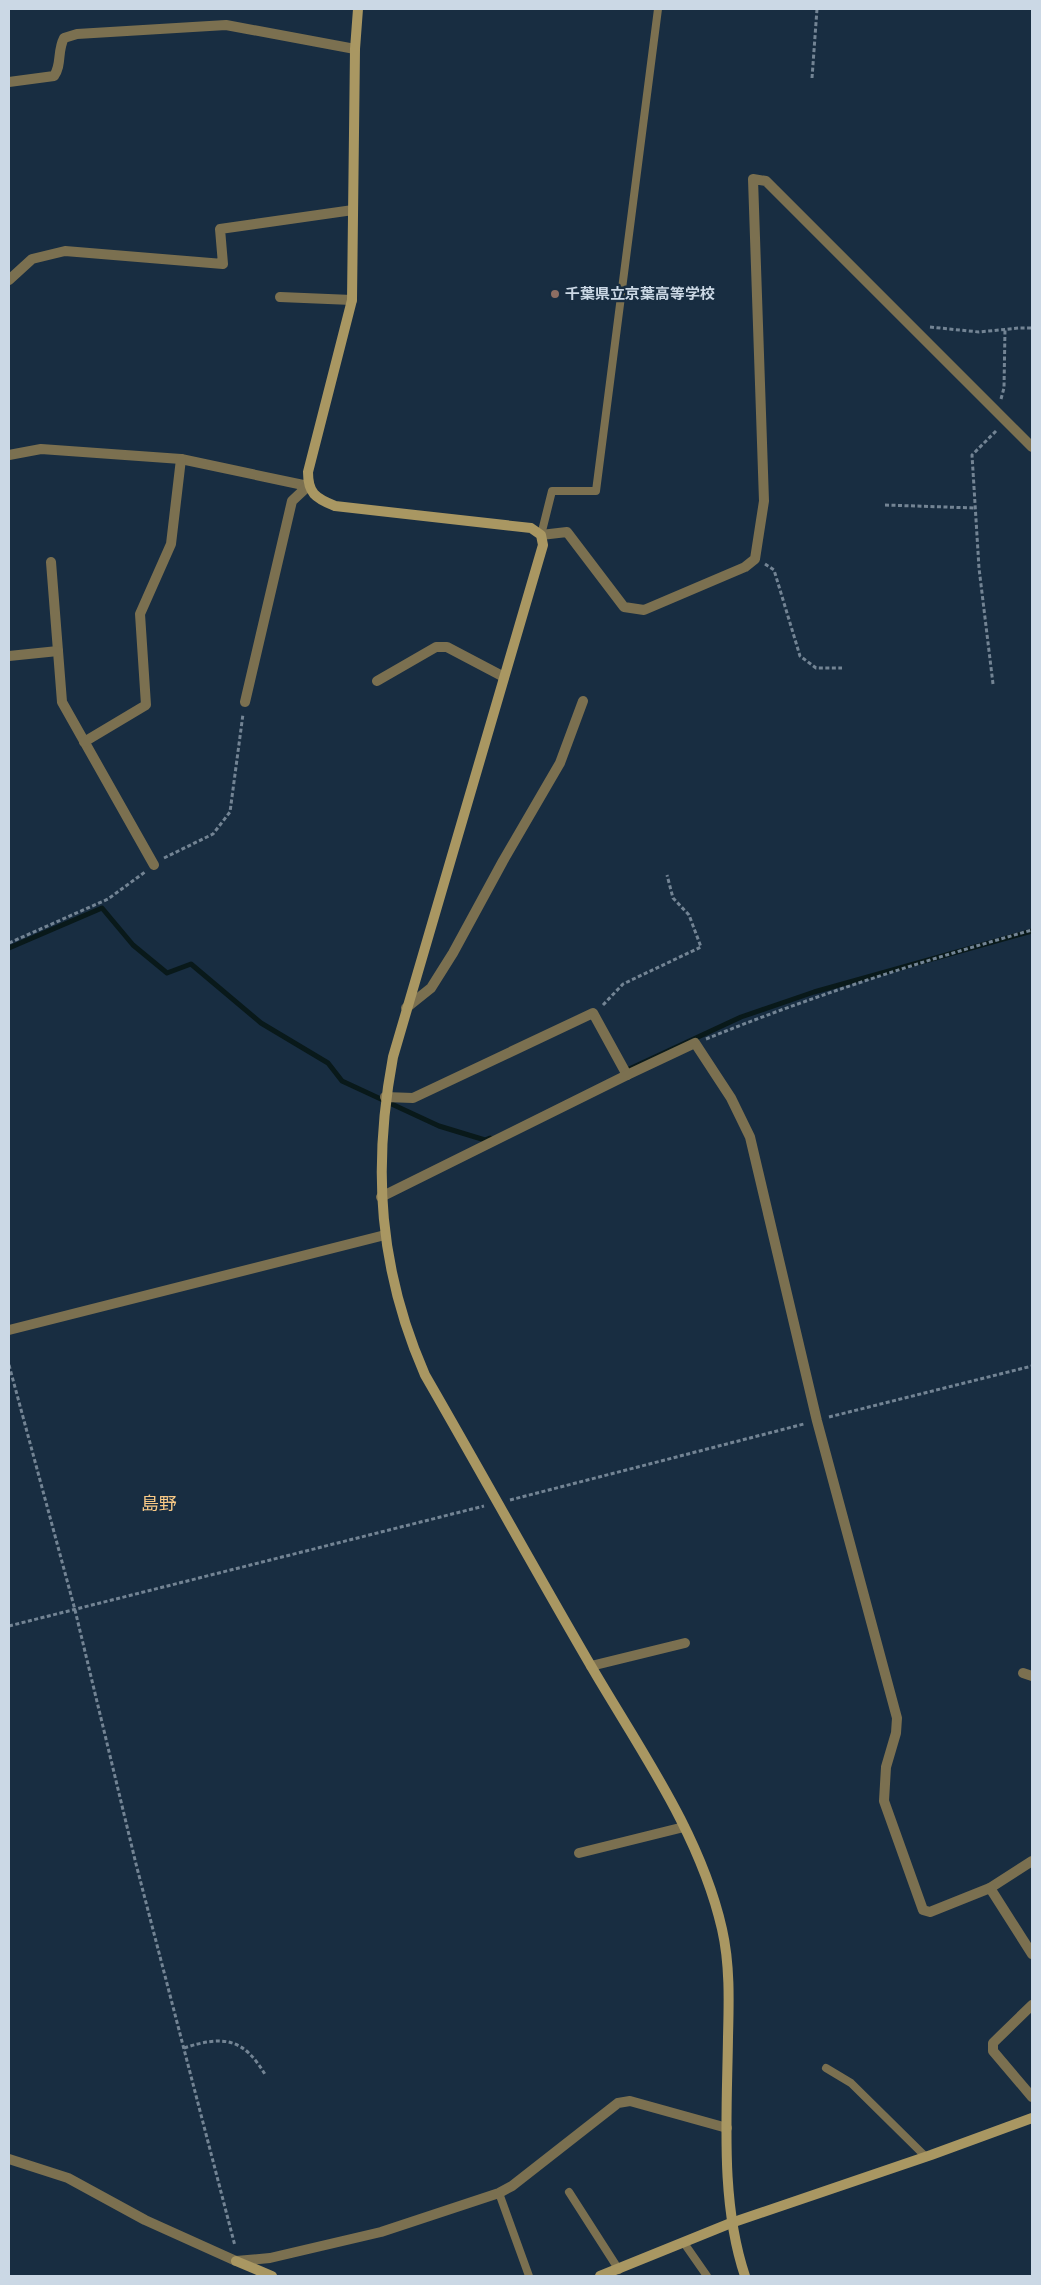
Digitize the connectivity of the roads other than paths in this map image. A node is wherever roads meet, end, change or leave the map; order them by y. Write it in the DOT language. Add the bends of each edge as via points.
graph roads {
  1 [pos="358,9"];
  2 [pos="658,9"];
  3 [pos="355,49"];
  4 [pos="9,82"];
  5 [pos="353,210"];
  6 [pos="9,280"];
  7 [pos="280,297"];
  8 [pos="352,300"];
  9 [pos="1032,447"];
  10 [pos="9,455"];
  11 [pos="181,459"];
  12 [pos="308,486"];
  13 [pos="541,534"];
  14 [pos="50,562"];
  15 [pos="58,651"];
  16 [pos="9,656"];
  17 [pos="504,677"];
  18 [pos="377,681"];
  19 [pos="583,701"];
  20 [pos="245,702"];
  21 [pos="84,742"];
  22 [pos="154,865"];
  23 [pos="406,1008"];
  24 [pos="627,1075"];
  25 [pos="386,1097"];
  26 [pos="381,1197"];
  27 [pos="385,1235"];
  28 [pos="9,1330"];
  29 [pos="685,1643"];
  30 [pos="591,1666"];
  31 [pos="684,1827"];
  32 [pos="579,1854"];
  33 [pos="1032,1861"];
  34 [pos="990,1888"];
  35 [pos="1032,1954"];
  36 [pos="1032,2005"];
  37 [pos="826,2068"];
  38 [pos="1032,2097"];
  39 [pos="1032,2118"];
  40 [pos="728,2128"];
  41 [pos="926,2157"];
  42 [pos="9,2159"];
  43 [pos="569,2192"];
  44 [pos="499,2193"];
  45 [pos="731,2223"];
  46 [pos="684,2242"];
  47 [pos="236,2261"];
  48 [pos="619,2270"];
  49 [pos="272,2276"];
  50 [pos="529,2276"];
  51 [pos="600,2276"];
  52 [pos="707,2276"];
  53 [pos="745,2276"];
  1 -- 3 [label="street"];
  2 -- 13 [label="lane" via="596,491 552,491"];
  3 -- 4 [label="street" via="226,25 77,34 64,38 54,76"];
  3 -- 5 [label="street"];
  5 -- 6 [label="street" via="220,229 223,264 65,251 32,259"];
  5 -- 8 [label="street"];
  7 -- 8 [label="street"];
  8 -- 12 [label="street" via="308,472"];
  9 -- 13 [label="street" via="766,180 753,179 764,501 755,559 745,567 644,610 624,607 567,532"];
  10 -- 11 [label="street" via="41,449"];
  11 -- 12 [label="street"];
  11 -- 21 [label="street" via="171,544 140,614 146,705"];
  12 -- 13 [label="street" via="319,500 335,506 530,528"];
  12 -- 20 [label="street" via="292,501"];
  13 -- 17 [label="street" via="543,545"];
  14 -- 15 [label="street"];
  15 -- 16 [label="street"];
  15 -- 21 [label="street" via="62,702"];
  17 -- 18 [label="street" via="447,647 436,647"];
  17 -- 23 [label="street"];
  19 -- 23 [label="street" via="560,763 453,953 430,988"];
  21 -- 22 [label="street"];
  23 -- 25 [label="street"];
  24 -- 25 [label="street" via="593,1013 413,1098"];
  24 -- 26 [label="street"];
  24 -- 34 [label="street" via="695,1043 731,1098 750,1137 817,1420 897,1718 886,1767 884,1801 923,1910 930,1912"];
  25 -- 26 [label="street"];
  26 -- 27 [label="street"];
  27 -- 28 [label="street"];
  27 -- 30 [label="street" via="400,1308 425,1375"];
  29 -- 30 [label="street"];
  30 -- 31 [label="street"];
  31 -- 32 [label="street"];
  31 -- 40 [label="street" via="704,1868 722,1931 729,1987"];
  33 -- 34 [label="street"];
  34 -- 35 [label="street"];
  36 -- 38 [label="street" via="994,2043 993,2051"];
  37 -- 41 [label="lane" via="851,2084"];
  39 -- 41 [label="street"];
  40 -- 44 [label="street" via="630,2101 618,2103"];
  40 -- 45 [label="street"];
  41 -- 45 [label="street"];
  42 -- 47 [label="street" via="68,2178 145,2220"];
  43 -- 48 [label="lane"];
  44 -- 47 [label="street" via="381,2232 270,2258"];
  44 -- 50 [label="lane"];
  45 -- 46 [label="street"];
  45 -- 53 [label="street"];
  46 -- 48 [label="street"];
  46 -- 52 [label="lane"];
  47 -- 49 [label="street"];
  48 -- 51 [label="street"];
}
